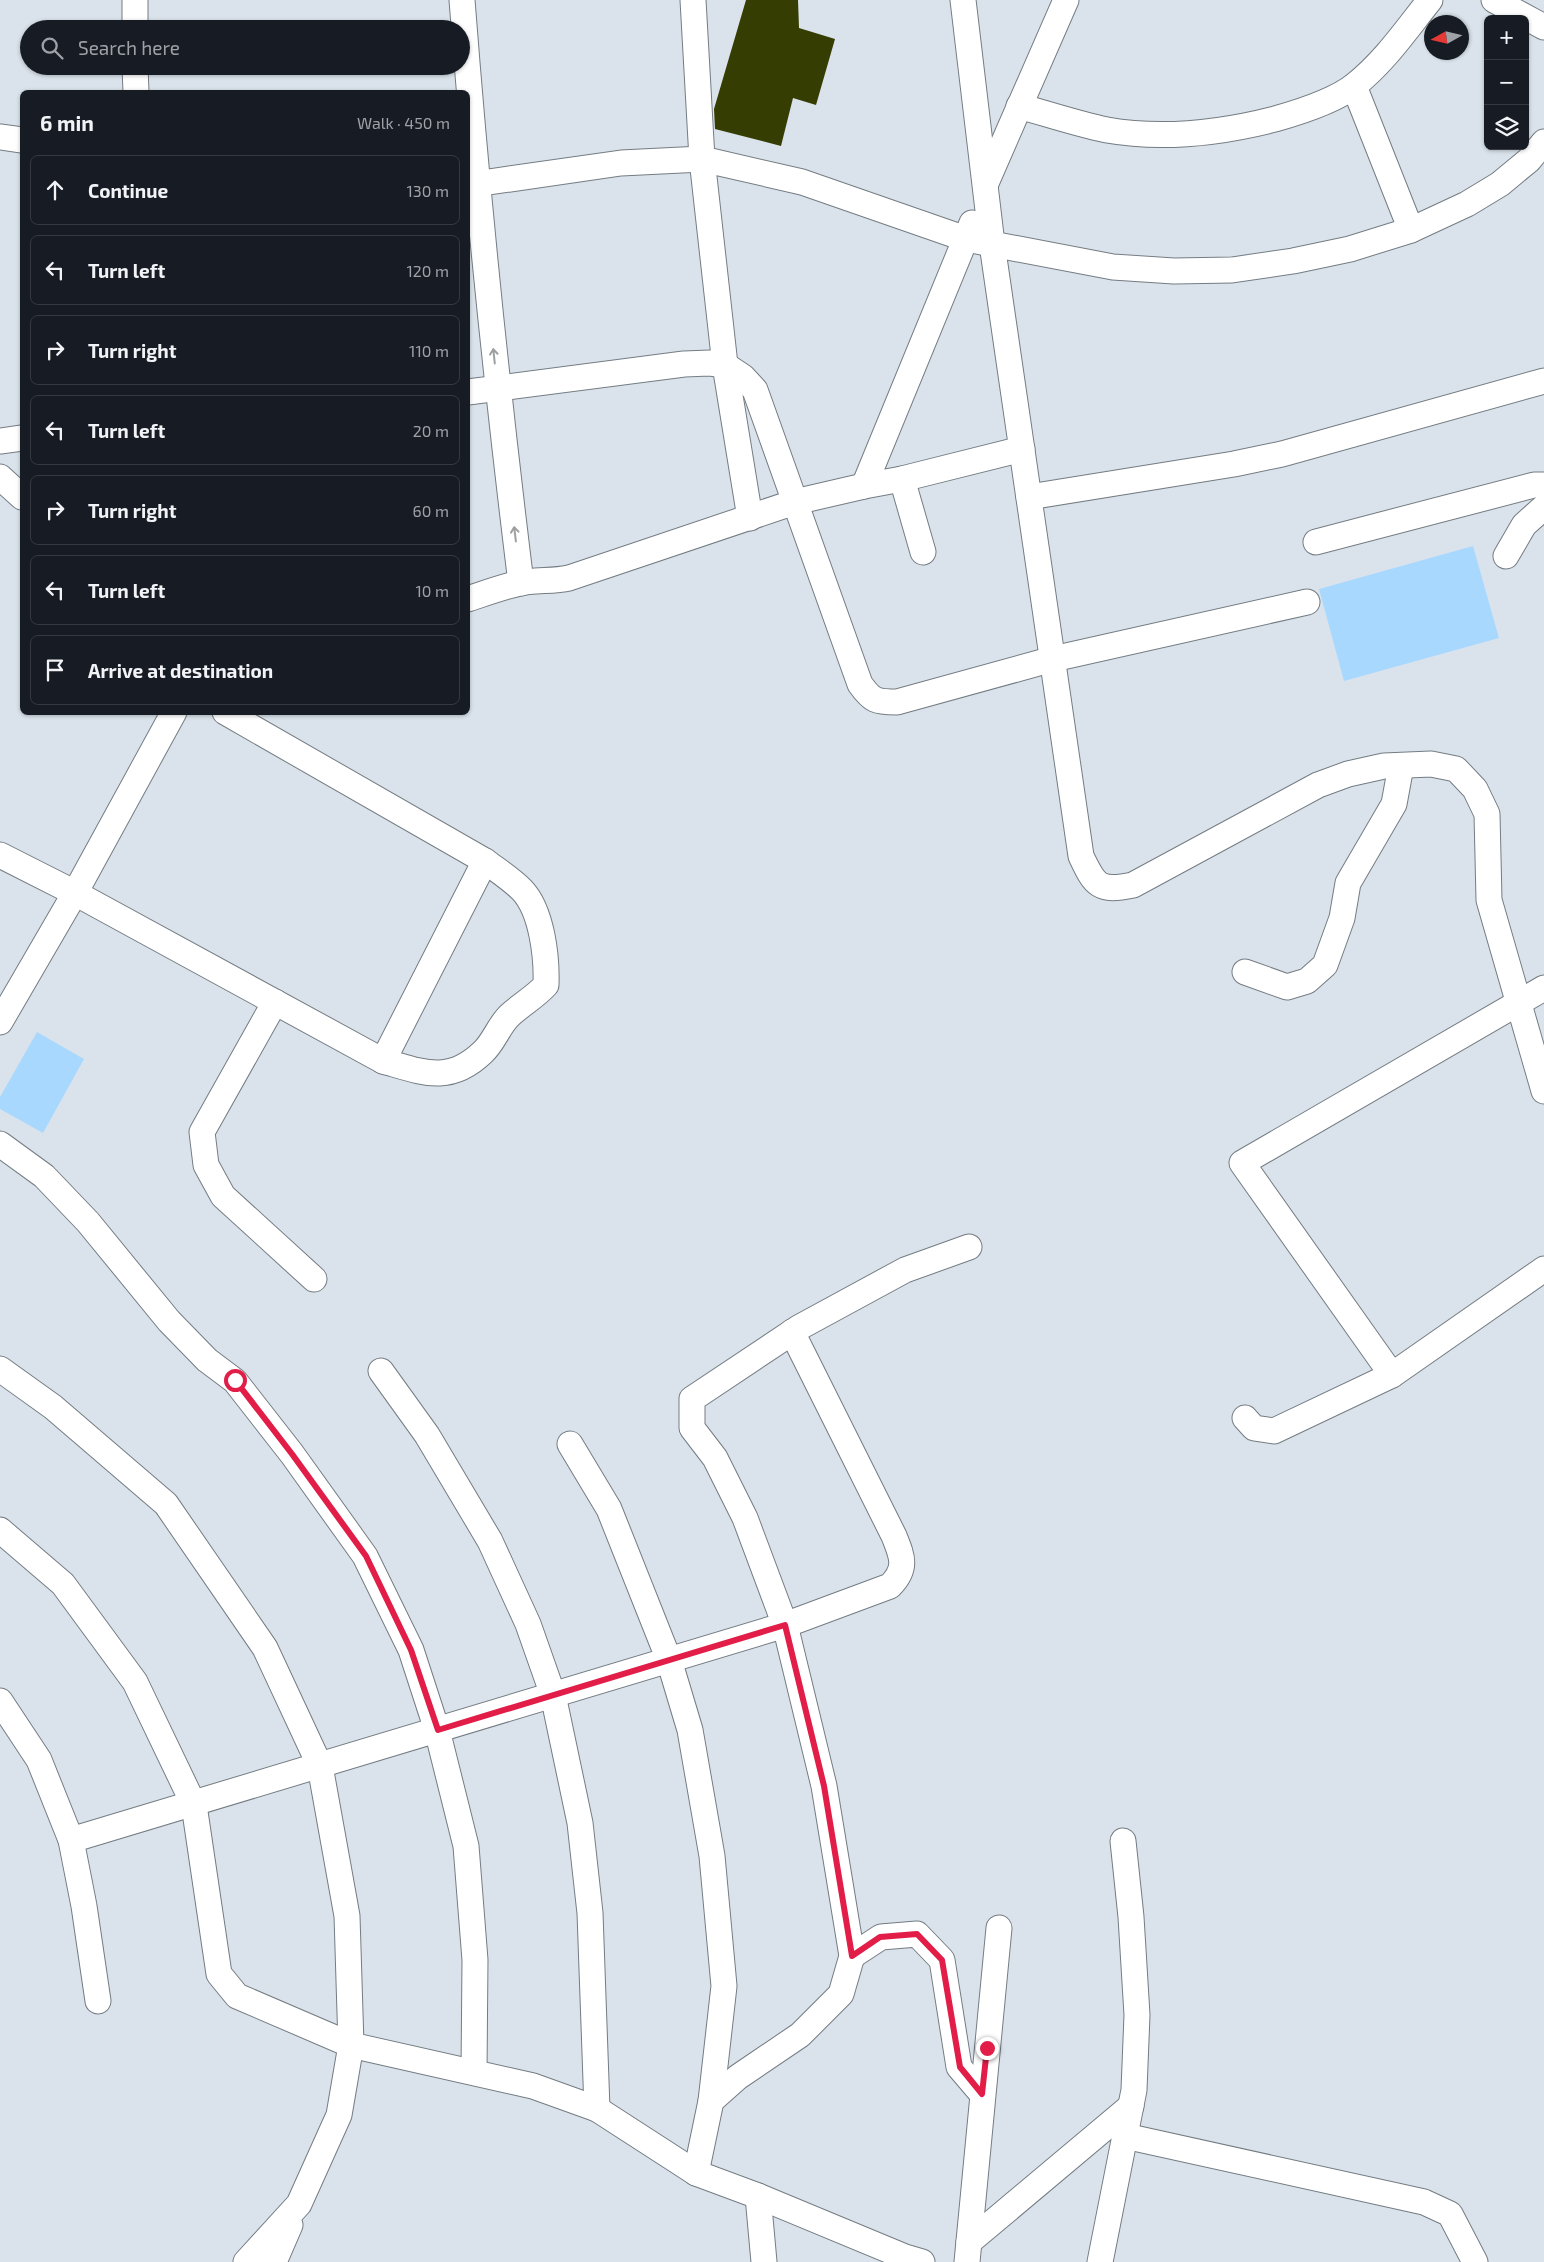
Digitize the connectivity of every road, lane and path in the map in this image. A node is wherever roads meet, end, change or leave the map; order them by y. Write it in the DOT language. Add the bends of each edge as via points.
graph roads {
  1 [pos="135,0"];
  2 [pos="462,0"];
  3 [pos="692,0"];
  4 [pos="963,0"];
  5 [pos="1066,0"];
  6 [pos="1430,0"];
  7 [pos="1494,0"];
  8 [pos="135,20"];
  9 [pos="463,20"];
  10 [pos="1544,27"];
  11 [pos="136,75"];
  12 [pos="466,75"];
  13 [pos="1354,86"];
  14 [pos="136,90"];
  15 [pos="467,90"];
  16 [pos="1019,106"];
  17 [pos="0,137"];
  18 [pos="20,140"];
  19 [pos="1544,142"];
  20 [pos="470,147"];
  21 [pos="702,159"];
  22 [pos="472,184"];
  23 [pos="985,184"];
  24 [pos="1411,230"];
  25 [pos="966,239"];
  26 [pos="992,244"];
  27 [pos="725,365"];
  28 [pos="1544,381"];
  29 [pos="498,389"];
  30 [pos="470,392"];
  31 [pos="20,438"];
  32 [pos="0,441"];
  33 [pos="1022,449"];
  34 [pos="0,477"];
  35 [pos="902,480"];
  36 [pos="1544,484"];
  37 [pos="864,486"];
  38 [pos="20,495"];
  39 [pos="1029,497"];
  40 [pos="795,502"];
  41 [pos="1544,507"];
  42 [pos="750,518"];
  43 [pos="1316,542"];
  44 [pos="923,552"];
  45 [pos="1506,556"];
  46 [pos="521,583"];
  47 [pos="470,598"];
  48 [pos="1307,602"];
  49 [pos="1052,659"];
  50 [pos="172,715"];
  51 [pos="230,715"];
  52 [pos="1401,766"];
  53 [pos="0,855"];
  54 [pos="485,861"];
  55 [pos="75,894"];
  56 [pos="1246,972"];
  57 [pos="1544,988"];
  58 [pos="274,1002"];
  59 [pos="1518,1004"];
  60 [pos="0,1022"];
  61 [pos="383,1061"];
  62 [pos="1544,1091"];
  63 [pos="0,1144"];
  64 [pos="969,1247"];
  65 [pos="1544,1269"];
  66 [pos="314,1279"];
  67 [pos="792,1332"];
  68 [pos="0,1369"];
  69 [pos="381,1372"];
  70 [pos="1392,1376"];
  71 [pos="1245,1418"];
  72 [pos="570,1444"];
  73 [pos="0,1530"];
  74 [pos="785,1625"];
  75 [pos="669,1660"];
  76 [pos="553,1695"];
  77 [pos="0,1701"];
  78 [pos="438,1730"];
  79 [pos="320,1766"];
  80 [pos="194,1804"];
  81 [pos="72,1840"];
  82 [pos="1123,1841"];
  83 [pos="998,1928"];
  84 [pos="852,1956"];
  85 [pos="98,2001"];
  86 [pos="351,2045"];
  87 [pos="474,2072"];
  88 [pos="982,2094"];
  89 [pos="711,2102"];
  90 [pos="1131,2106"];
  91 [pos="598,2109"];
  92 [pos="1125,2136"];
  93 [pos="696,2173"];
  94 [pos="758,2196"];
  95 [pos="299,2204"];
  96 [pos="968,2252"];
  97 [pos="246,2262"];
  98 [pos="274,2262"];
  99 [pos="764,2262"];
  100 [pos="922,2262"];
  101 [pos="1100,2262"];
  102 [pos="1475,2262"];
  1 -- 8 [label="street"];
  2 -- 9 [label="street"];
  3 -- 21 [label="street"];
  4 -- 23 [label="street"];
  5 -- 16 [label="street"];
  6 -- 13 [label="street" via="1387,55"];
  7 -- 10 [label="street"];
  11 -- 14 [label="street"];
  12 -- 15 [label="street"];
  13 -- 16 [label="street" via="1306,110 1236,129 1188,135 1107,130"];
  13 -- 24 [label="street"];
  16 -- 23 [label="street"];
  17 -- 18 [label="street"];
  19 -- 24 [label="street" via="1529,160 1500,184 1467,204"];
  20 -- 22 [label="street"];
  21 -- 22 [label="street" via="621,163"];
  21 -- 25 [label="street" via="802,182"];
  21 -- 27 [label="street"];
  29 -- 22 [label="street, one-way"];
  23 -- 25 [label="street"];
  23 -- 26 [label="street"];
  24 -- 26 [label="street" via="1350,249 1232,270 1113,267"];
  25 -- 26 [label="street"];
  25 -- 37 [label="street"];
  26 -- 33 [label="street"];
  27 -- 29 [label="street" via="684,364"];
  27 -- 40 [label="street" via="755,390"];
  27 -- 42 [label="street"];
  28 -- 39 [label="street" via="1282,454"];
  29 -- 30 [label="street"];
  46 -- 29 [label="street, one-way"];
  31 -- 32 [label="street"];
  33 -- 35 [label="street"];
  33 -- 39 [label="street"];
  34 -- 38 [label="street"];
  35 -- 37 [label="street"];
  35 -- 44 [label="street"];
  36 -- 43 [label="street"];
  37 -- 40 [label="street"];
  39 -- 49 [label="street"];
  40 -- 42 [label="street"];
  40 -- 49 [label="street" via="860,684 869,697 880,702 897,702"];
  41 -- 45 [label="street" via="1524,525"];
  42 -- 46 [label="street" via="569,578"];
  46 -- 47 [label="street"];
  48 -- 49 [label="street"];
  49 -- 52 [label="street" via="1081,856 1091,877 1100,885 1113,889 1133,885 1318,785 1348,774 1384,766"];
  50 -- 55 [label="street"];
  51 -- 54 [label="street"];
  52 -- 56 [label="street" via="1394,804 1348,883 1342,918 1326,965 1307,981 1287,987"];
  52 -- 59 [label="street" via="1431,764 1456,769 1475,789 1487,814 1489,900"];
  53 -- 55 [label="street"];
  54 -- 61 [label="street"];
  54 -- 61 [label="street" via="523,890 537,917 547,963 546,986 510,1015 484,1052 459,1070 430,1074"];
  55 -- 58 [label="street"];
  55 -- 60 [label="street"];
  57 -- 59 [label="street"];
  58 -- 61 [label="street"];
  58 -- 66 [label="street" via="202,1132 206,1165 223,1196"];
  59 -- 62 [label="street"];
  59 -- 70 [label="street" via="1242,1163"];
  63 -- 78 [label="street" via="44,1176 76,1209 169,1321 208,1360 235,1380 292,1454 366,1556 411,1650"];
  64 -- 67 [label="street" via="905,1270"];
  65 -- 70 [label="street"];
  67 -- 74 [label="street" via="692,1399 692,1428 715,1458 745,1518"];
  67 -- 74 [label="street" via="902,1558 900,1576 890,1586"];
  68 -- 79 [label="street" via="53,1407 166,1504 265,1648"];
  69 -- 76 [label="street" via="427,1435 490,1541 528,1624"];
  70 -- 71 [label="street" via="1274,1431 1254,1428"];
  72 -- 75 [label="street" via="608,1509"];
  73 -- 80 [label="street" via="62,1584 135,1682"];
  74 -- 75 [label="street"];
  74 -- 84 [label="street" via="824,1786"];
  75 -- 76 [label="street"];
  75 -- 89 [label="street" via="690,1730 712,1856 720,1926 724,1986"];
  76 -- 78 [label="street"];
  76 -- 91 [label="street" via="580,1823 590,1913"];
  77 -- 81 [label="street" via="39,1760"];
  78 -- 79 [label="street"];
  78 -- 87 [label="street" via="466,1846 475,1960"];
  79 -- 80 [label="street"];
  79 -- 86 [label="street" via="347,1916"];
  80 -- 81 [label="street"];
  80 -- 86 [label="street" via="219,1974 237,1996"];
  81 -- 85 [label="street"];
  82 -- 90 [label="street" via="1137,2016"];
  83 -- 88 [label="street"];
  84 -- 88 [label="street" via="880,1937 917,1934 942,1960 960,2067"];
  84 -- 89 [label="street" via="841,1994 800,2035 738,2077"];
  86 -- 87 [label="street"];
  86 -- 95 [label="street" via="339,2115"];
  87 -- 91 [label="street" via="533,2086"];
  88 -- 96 [label="street"];
  89 -- 93 [label="street"];
  90 -- 92 [label="street"];
  90 -- 96 [label="street"];
  91 -- 93 [label="street"];
  92 -- 101 [label="street"];
  92 -- 102 [label="street" via="1424,2202 1450,2214"];
  93 -- 94 [label="street"];
  94 -- 99 [label="street"];
  94 -- 100 [label="street"];
  95 -- 97 [label="street"];
  95 -- 98 [label="street"];
}
